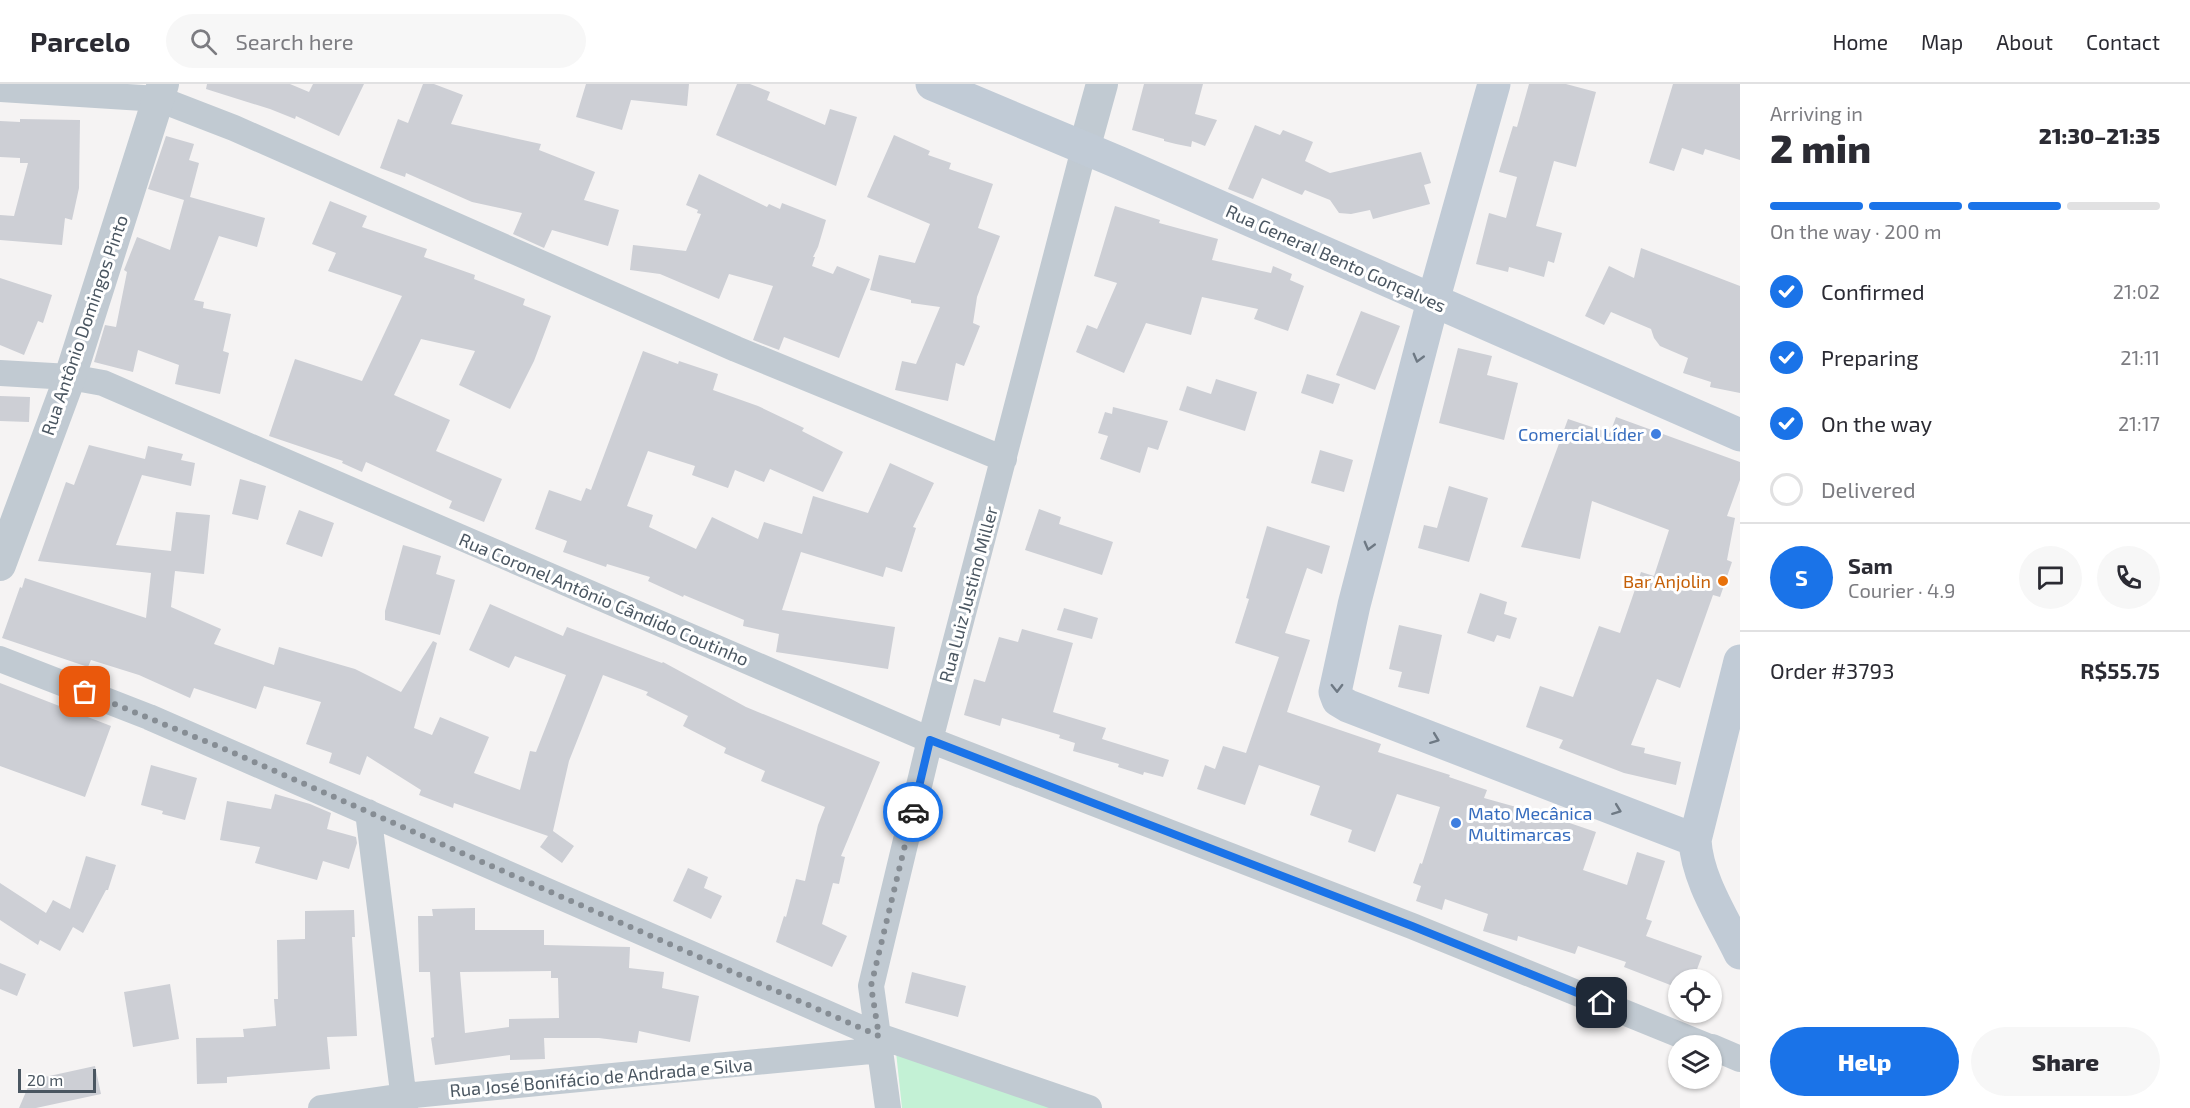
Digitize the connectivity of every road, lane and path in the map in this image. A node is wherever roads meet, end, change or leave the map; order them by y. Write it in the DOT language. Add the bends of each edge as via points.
graph roads {
  1 [pos="932,84"];
  2 [pos="1102,84"];
  3 [pos="1494,84"];
  4 [pos="0,89"];
  5 [pos="161,92"];
  6 [pos="1084,149"];
  7 [pos="1433,301"];
  8 [pos="0,373"];
  9 [pos="69,377"];
  10 [pos="1740,435"];
  11 [pos="1004,459"];
  12 [pos="0,565"];
  13 [pos="0,658"];
  14 [pos="1740,661"];
  15 [pos="930,740"];
  16 [pos="368,812"];
  17 [pos="1695,840"];
  18 [pos="1740,953"];
  19 [pos="1680,1035"];
  20 [pos="880,1043"];
  21 [pos="1722,1051"];
  22 [pos="1740,1059"];
  23 [pos="404,1102"];
  24 [pos="321,1108"];
  25 [pos="888,1108"];
  26 [pos="1089,1108"];
  1 -- 6 [label="main road, Rua General Bento Gonçalves"];
  2 -- 6 [label="street, Rua Luiz Justino Miller"];
  3 -- 7 [label="main road"];
  4 -- 5 [label="street"];
  5 -- 9 [label="street, Rua Antônio Domingos Pinto"];
  5 -- 11 [label="street" via="234,128 736,349"];
  6 -- 7 [label="main road, Rua General Bento Gonçalves"];
  6 -- 11 [label="street, Rua Luiz Justino Miller"];
  7 -- 10 [label="main road, Rua General Bento Gonçalves"];
  7 -- 17 [label="main road, one-way" via="1343,651 1336,696 1348,706"];
  8 -- 9 [label="street, Rua Coronel Antônio Cândido Coutinho"];
  9 -- 12 [label="street, Rua Antônio Domingos Pinto"];
  9 -- 15 [label="street, Rua Coronel Antônio Cândido Coutinho" via="103,383"];
  11 -- 15 [label="street, Rua Luiz Justino Miller"];
  13 -- 16 [label="street" via="149,717"];
  14 -- 17 [label="main road"];
  15 -- 19 [label="street, Rua Coronel Antônio Cândido Coutinho" via="1412,926"];
  15 -- 20 [label="street, Rua Luiz Justino Miller" via="871,986"];
  16 -- 20 [label="street"];
  16 -- 23 [label="street"];
  17 -- 18 [label="main road" via="1701,872"];
  20 -- 23 [label="street, Rua José Bonifácio de Andrada e Silva"];
  20 -- 25 [label="street, Rua Luiz Justino Miller"];
  20 -- 26 [label="street"];
  21 -- 22 [label="street"];
  23 -- 24 [label="street, Rua José Bonifácio de Andrada e Silva"];
}
